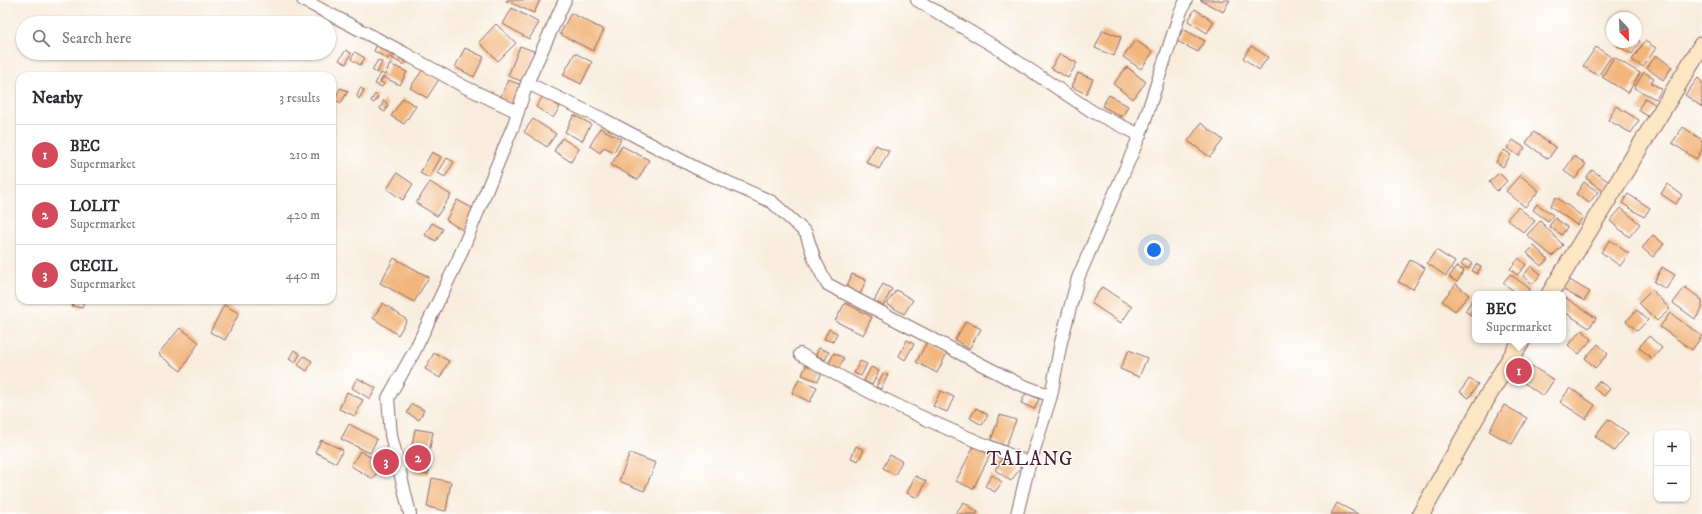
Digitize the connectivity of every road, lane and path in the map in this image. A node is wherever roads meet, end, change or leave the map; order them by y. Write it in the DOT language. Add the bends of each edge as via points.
graph roads {
  1 [pos="303,0"];
  2 [pos="565,0"];
  3 [pos="917,0"];
  4 [pos="1186,0"];
  5 [pos="333,16"];
  6 [pos="336,17"];
  7 [pos="1702,46"];
  8 [pos="527,83"];
  9 [pos="518,112"];
  10 [pos="1140,135"];
  11 [pos="1552,291"];
  12 [pos="1520,343"];
  13 [pos="800,354"];
  14 [pos="1051,396"];
  15 [pos="1030,463"];
  16 [pos="410,514"];
  17 [pos="1017,514"];
  18 [pos="1421,514"];
  1 -- 5 [label="street"];
  2 -- 8 [label="street"];
  3 -- 10 [label="street" via="994,46 1093,112"];
  4 -- 10 [label="street"];
  6 -- 9 [label="street" via="465,87"];
  7 -- 11 [label="street"];
  8 -- 9 [label="street"];
  8 -- 14 [label="street" via="696,168 772,202 806,233 815,261 827,284 1019,384"];
  9 -- 16 [label="street" via="458,260 415,350 388,398 391,435"];
  10 -- 14 [label="street" via="1078,278 1060,342"];
  12 -- 18 [label="street"];
  13 -- 15 [label="street" via="832,374 972,440"];
  14 -- 15 [label="street"];
  15 -- 17 [label="street"];
}
